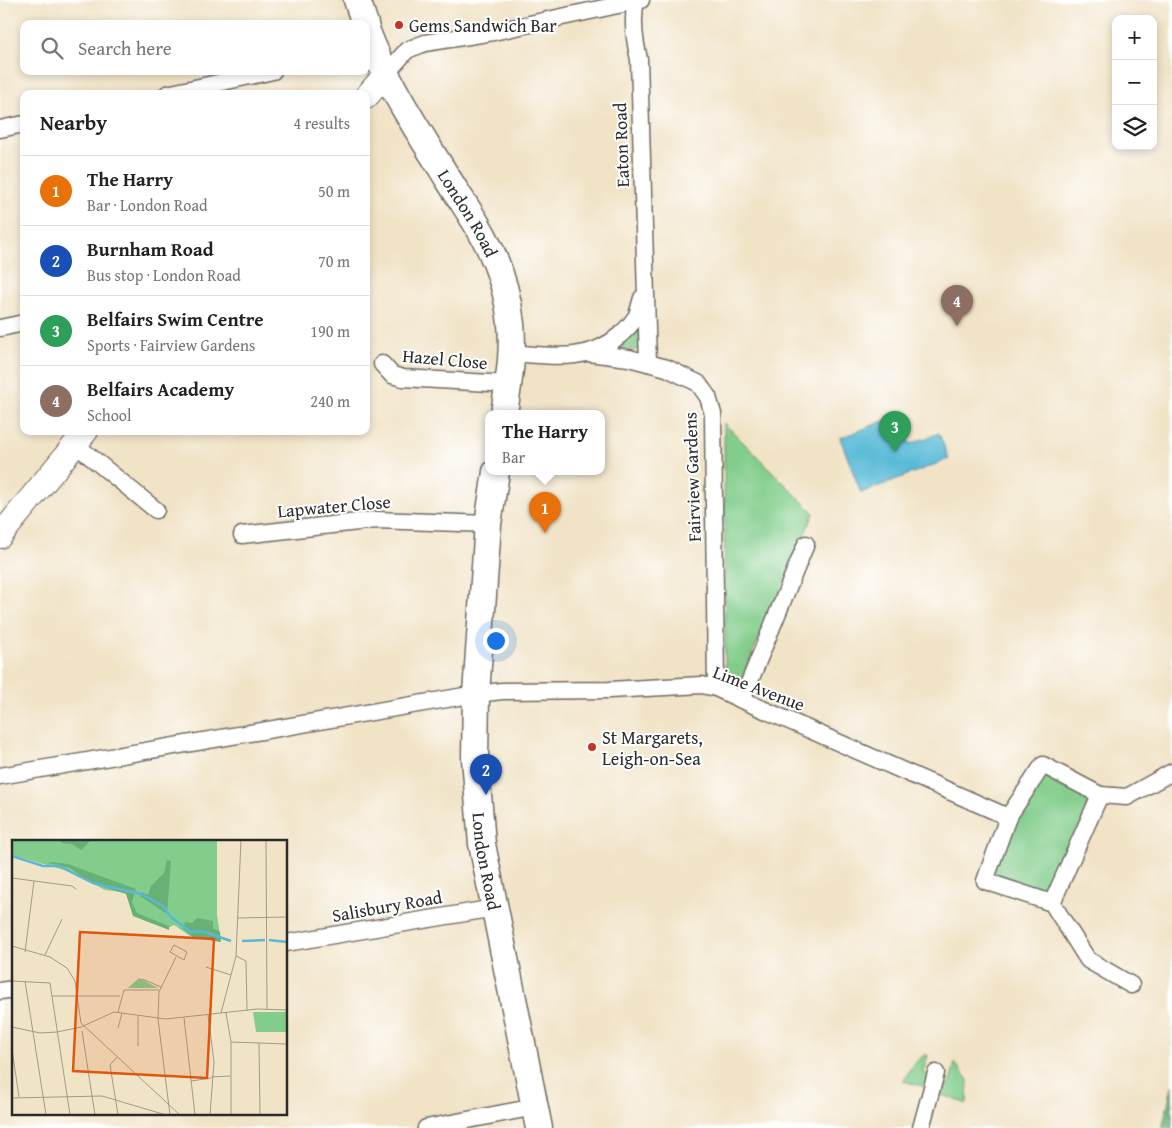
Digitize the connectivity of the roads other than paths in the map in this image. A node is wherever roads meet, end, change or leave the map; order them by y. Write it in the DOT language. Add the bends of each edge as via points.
graph roads {
  1 [pos="357,0"];
  2 [pos="638,0"];
  3 [pos="363,20"];
  4 [pos="370,39"];
  5 [pos="386,74"];
  6 [pos="255,75"];
  7 [pos="185,90"];
  8 [pos="370,92"];
  9 [pos="20,125"];
  10 [pos="0,130"];
  11 [pos="645,289"];
  12 [pos="20,324"];
  13 [pos="0,328"];
  14 [pos="589,353"];
  15 [pos="512,354"];
  16 [pos="648,363"];
  17 [pos="382,364"];
  18 [pos="508,384"];
  19 [pos="505,410"];
  20 [pos="81,438"];
  21 [pos="496,475"];
  22 [pos="156,510"];
  23 [pos="488,524"];
  24 [pos="242,535"];
  25 [pos="0,536"];
  26 [pos="806,544"];
  27 [pos="716,688"];
  28 [pos="476,694"];
  29 [pos="742,700"];
  30 [pos="1172,772"];
  31 [pos="0,776"];
  32 [pos="1100,795"];
  33 [pos="1008,817"];
  34 [pos="1052,903"];
  35 [pos="495,908"];
  36 [pos="288,943"];
  37 [pos="1131,985"];
  38 [pos="936,1073"];
  39 [pos="537,1118"];
  40 [pos="426,1128"];
  41 [pos="921,1128"];
  1 -- 3 [label="main road"];
  2 -- 5 [label="street" via="494,32 424,43 407,50"];
  2 -- 11 [label="street, Eaton Road" via="633,10 639,59"];
  4 -- 5 [label="main road, London Road"];
  5 -- 8 [label="street"];
  5 -- 15 [label="main road, London Road" via="484,238 506,297"];
  6 -- 7 [label="street"];
  9 -- 10 [label="street"];
  11 -- 14 [label="street, Eaton Road" via="636,317 624,331 611,343"];
  11 -- 16 [label="street, Eaton Road"];
  12 -- 13 [label="street"];
  14 -- 15 [label="street, Eaton Road" via="556,356"];
  14 -- 16 [label="street, Fairview Gardens"];
  15 -- 18 [label="main road, London Road"];
  16 -- 27 [label="street, Fairview Gardens" via="698,383 708,397 713,414"];
  17 -- 18 [label="street, Hazel Close" via="392,375 403,378"];
  18 -- 19 [label="main road, London Road"];
  20 -- 22 [label="street"];
  20 -- 25 [label="street"];
  21 -- 23 [label="main road, London Road"];
  23 -- 24 [label="street, Lapwater Close" via="376,520"];
  23 -- 28 [label="main road, London Road"];
  26 -- 29 [label="street"];
  27 -- 28 [label="street, Lime Avenue"];
  27 -- 29 [label="street, Lime Avenue"];
  28 -- 31 [label="street, Lime Avenue"];
  28 -- 35 [label="main road, London Road" via="475,758 482,844"];
  29 -- 33 [label="street, Lime Avenue"];
  30 -- 32 [label="street" via="1127,797"];
  32 -- 33 [label="street" via="1043,765"];
  32 -- 34 [label="street"];
  33 -- 34 [label="street" via="985,880"];
  34 -- 37 [label="street" via="1088,960"];
  35 -- 36 [label="street, Salisbury Road"];
  35 -- 39 [label="main road, London Road"];
  38 -- 41 [label="street"];
  39 -- 40 [label="street"];
}
